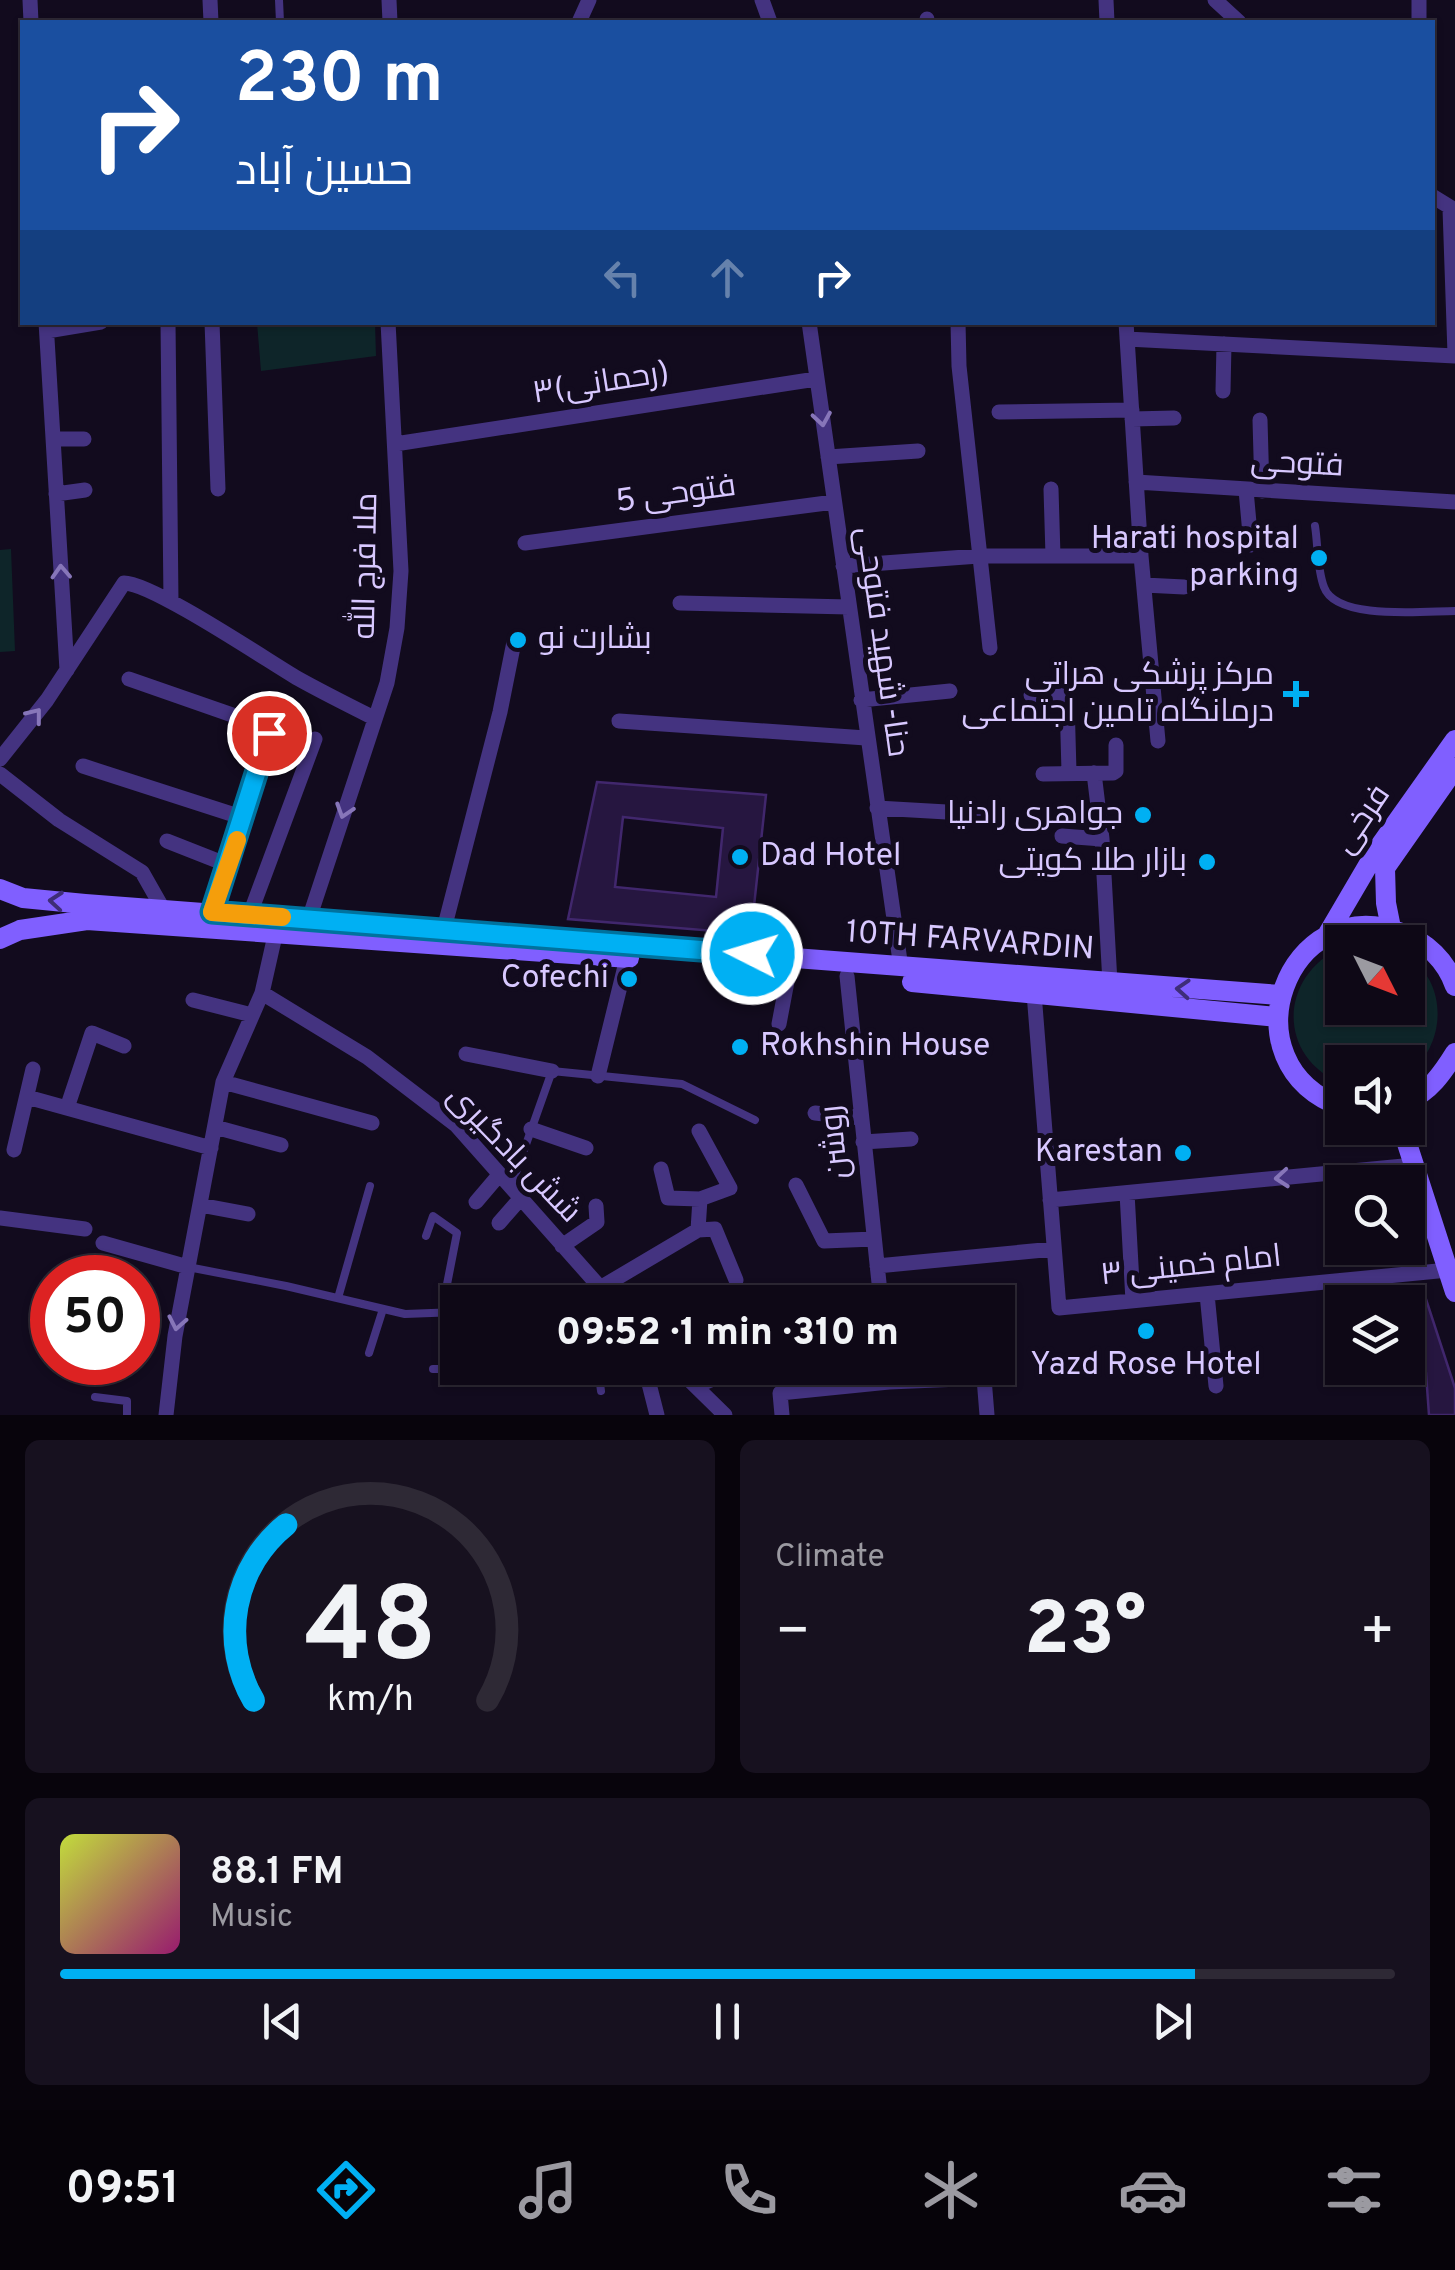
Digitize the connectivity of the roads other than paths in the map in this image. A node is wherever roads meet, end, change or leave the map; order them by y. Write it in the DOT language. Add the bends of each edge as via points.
graph roads {
  1 [pos="782,0"];
  2 [pos="1215,0"];
  3 [pos="762,2"];
  4 [pos="1237,20"];
  5 [pos="1452,209"];
  6 [pos="1435,243"];
  7 [pos="1451,246"];
  8 [pos="168,325"];
  9 [pos="212,325"];
  10 [pos="388,325"];
  11 [pos="809,325"];
  12 [pos="958,325"];
  13 [pos="46,327"];
  14 [pos="1127,331"];
  15 [pos="1224,344"];
  16 [pos="1455,355"];
  17 [pos="816,379"];
  18 [pos="1224,391"];
  19 [pos="999,412"];
  20 [pos="1132,415"];
  21 [pos="1174,418"];
  22 [pos="1260,420"];
  23 [pos="84,438"];
  24 [pos="53,439"];
  25 [pos="395,444"];
  26 [pos="918,452"];
  27 [pos="828,457"];
  28 [pos="1136,482"];
  29 [pos="1051,488"];
  30 [pos="85,490"];
  31 [pos="218,490"];
  32 [pos="1254,490"];
  33 [pos="56,494"];
  34 [pos="834,502"];
  35 [pos="1455,502"];
  36 [pos="1315,526"];
  37 [pos="526,543"];
  38 [pos="1250,545"];
  39 [pos="978,556"];
  40 [pos="1053,556"];
  41 [pos="1141,556"];
  42 [pos="843,566"];
  43 [pos="1144,585"];
  44 [pos="1184,587"];
  45 [pos="171,602"];
  46 [pos="680,604"];
  47 [pos="849,607"];
  48 [pos="1455,611"];
  49 [pos="514,642"];
  50 [pos="990,648"];
  51 [pos="67,670"];
  52 [pos="130,679"];
  53 [pos="950,691"];
  54 [pos="1031,695"];
  55 [pos="861,700"];
  56 [pos="374,718"];
  57 [pos="618,721"];
  58 [pos="866,738"];
  59 [pos="315,739"];
  60 [pos="1455,740"];
  61 [pos="1158,741"];
  62 [pos="1116,745"];
  63 [pos="0,760"];
  64 [pos="82,766"];
  65 [pos="1454,770"];
  66 [pos="1069,772"];
  67 [pos="1094,773"];
  68 [pos="0,774"];
  69 [pos="1043,774"];
  70 [pos="877,808"];
  71 [pos="998,815"];
  72 [pos="244,818"];
  73 [pos="1062,836"];
  74 [pos="1102,839"];
  75 [pos="167,841"];
  76 [pos="228,864"];
  77 [pos="0,889"];
  78 [pos="163,909"];
  79 [pos="212,912"];
  80 [pos="250,914"];
  81 [pos="309,919"];
  82 [pos="1333,925"];
  83 [pos="1390,925"];
  84 [pos="444,929"];
  85 [pos="276,931"];
  86 [pos="1325,938"];
  87 [pos="0,940"];
  88 [pos="1425,946"];
  89 [pos="627,958"];
  90 [pos="901,968"];
  91 [pos="788,971"];
  92 [pos="847,976"];
  93 [pos="1110,983"];
  94 [pos="1455,986"];
  95 [pos="262,993"];
  96 [pos="1034,994"];
  97 [pos="1280,995"];
  98 [pos="194,1000"];
  99 [pos="252,1015"];
  100 [pos="1277,1018"];
  101 [pos="779,1024"];
  102 [pos="124,1046"];
  103 [pos="1455,1053"];
  104 [pos="466,1054"];
  105 [pos="33,1069"];
  106 [pos="552,1072"];
  107 [pos="598,1076"];
  108 [pos="223,1082"];
  109 [pos="1425,1091"];
  110 [pos="27,1097"];
  111 [pos="1325,1098"];
  112 [pos="67,1108"];
  113 [pos="815,1113"];
  114 [pos="860,1118"];
  115 [pos="755,1120"];
  116 [pos="372,1123"];
  117 [pos="215,1127"];
  118 [pos="531,1130"];
  119 [pos="699,1131"];
  120 [pos="911,1139"];
  121 [pos="863,1142"];
  122 [pos="281,1144"];
  123 [pos="1408,1145"];
  124 [pos="211,1148"];
  125 [pos="586,1148"];
  126 [pos="14,1150"];
  127 [pos="1414,1165"];
  128 [pos="662,1169"];
  129 [pos="1325,1173"];
  130 [pos="796,1185"];
  131 [pos="370,1186"];
  132 [pos="510,1188"];
  133 [pos="1127,1192"];
  134 [pos="700,1199"];
  135 [pos="1425,1199"];
  136 [pos="1050,1200"];
  137 [pos="476,1202"];
  138 [pos="200,1205"];
  139 [pos="596,1206"];
  140 [pos="248,1214"];
  141 [pos="0,1218"];
  142 [pos="500,1223"];
  143 [pos="85,1229"];
  144 [pos="698,1230"];
  145 [pos="426,1236"];
  146 [pos="874,1240"];
  147 [pos="103,1243"];
  148 [pos="562,1246"];
  149 [pos="1054,1249"];
  150 [pos="877,1266"];
  151 [pos="188,1267"];
  152 [pos="736,1280"];
  153 [pos="447,1285"];
  154 [pos="597,1285"];
  155 [pos="605,1285"];
  156 [pos="879,1285"];
  157 [pos="1453,1286"];
  158 [pos="1207,1294"];
  159 [pos="338,1298"];
  160 [pos="1133,1301"];
  161 [pos="382,1309"];
  162 [pos="440,1310"];
  163 [pos="369,1353"];
  164 [pos="433,1369"];
  165 [pos="440,1369"];
  166 [pos="600,1385"];
  167 [pos="650,1385"];
  168 [pos="828,1385"];
  169 [pos="985,1385"];
  170 [pos="696,1386"];
  171 [pos="1216,1386"];
  172 [pos="601,1391"];
  173 [pos="96,1397"];
  174 [pos="127,1415"];
  175 [pos="166,1415"];
  176 [pos="658,1415"];
  177 [pos="725,1415"];
  178 [pos="782,1415"];
  179 [pos="987,1415"];
  1 -- 3 [label="street"];
  2 -- 4 [label="street"];
  5 -- 7 [label="street"];
  6 -- 7 [label="street"];
  7 -- 16 [label="street"];
  8 -- 45 [label="street"];
  9 -- 31 [label="street"];
  10 -- 25 [label="street, ملا فرج الله"];
  11 -- 17 [label="street, حنا- شهید فتوحی"];
  12 -- 39 [label="street"];
  13 -- 24 [label="street"];
  14 -- 15 [label="street"];
  14 -- 20 [label="street"];
  15 -- 16 [label="street"];
  15 -- 18 [label="street"];
  17 -- 25 [label="street, ۳(رحمانی)"];
  17 -- 27 [label="street, حنا- شهید فتوحی, one-way"];
  19 -- 20 [label="street"];
  20 -- 21 [label="street"];
  20 -- 28 [label="street"];
  22 -- 32 [label="street"];
  23 -- 24 [label="street"];
  24 -- 33 [label="street"];
  25 -- 56 [label="street, ملا فرج الله" via="398,628"];
  26 -- 27 [label="street"];
  27 -- 34 [label="street, حنا- شهید فتوحی"];
  28 -- 32 [label="street, فتوحی"];
  28 -- 41 [label="street"];
  29 -- 40 [label="street"];
  30 -- 33 [label="street"];
  32 -- 35 [label="street, فتوحی"];
  32 -- 38 [label="street"];
  51 -- 33 [label="street, one-way"];
  34 -- 37 [label="street, فتوحی 5"];
  34 -- 42 [label="street, حنا- شهید فتوحی"];
  36 -- 48 [label="lane" via="1324,590 1335,601 1365,610"];
  39 -- 40 [label="street"];
  39 -- 42 [label="street"];
  39 -- 50 [label="street"];
  40 -- 41 [label="street"];
  41 -- 43 [label="street"];
  42 -- 47 [label="street, حنا- شهید فتوحی"];
  43 -- 44 [label="street"];
  43 -- 61 [label="street"];
  45 -- 51 [label="street" via="124,583"];
  45 -- 56 [label="street"];
  46 -- 47 [label="street"];
  47 -- 55 [label="street, حنا- شهید فتوحی"];
  49 -- 84 [label="street"];
  63 -- 51 [label="street, one-way"];
  52 -- 72 [label="street" via="264,726 269,733"];
  53 -- 55 [label="street"];
  54 -- 66 [label="street" via="1065,697"];
  55 -- 58 [label="street, حنا- شهید فتوحی"];
  56 -- 81 [label="street, ملا فرج الله, one-way"];
  57 -- 58 [label="street"];
  58 -- 70 [label="street, حنا- شهید فتوحی"];
  59 -- 80 [label="street"];
  60 -- 82 [label="main road, فرخی"];
  62 -- 67 [label="street" via="1116,772"];
  64 -- 72 [label="street"];
  65 -- 83 [label="main road, فرخی" via="1386,868"];
  66 -- 67 [label="street"];
  66 -- 69 [label="street"];
  67 -- 74 [label="street"];
  68 -- 78 [label="street" via="142,872"];
  70 -- 71 [label="street"];
  70 -- 90 [label="street, حنا- شهید فتوحی"];
  72 -- 76 [label="street"];
  73 -- 74 [label="street"];
  74 -- 93 [label="street"];
  75 -- 76 [label="street"];
  76 -- 79 [label="street"];
  78 -- 77 [label="main road, 10TH FARVARDIN, one-way" via="23,898"];
  78 -- 79 [label="main road, 10TH FARVARDIN"];
  79 -- 80 [label="main road, 10TH FARVARDIN"];
  80 -- 81 [label="main road, 10TH FARVARDIN"];
  81 -- 84 [label="main road, 10TH FARVARDIN"];
  84 -- 90 [label="main road, 10TH FARVARDIN"];
  85 -- 87 [label="main road, 10TH FARVARDIN" via="87,920 20,930"];
  85 -- 89 [label="main road, 10TH FARVARDIN"];
  85 -- 95 [label="street"];
  86 -- 97 [label="main road, فرخی" via="1297,962"];
  88 -- 94 [label="main road"];
  89 -- 91 [label="main road, 10TH FARVARDIN"];
  89 -- 107 [label="street"];
  90 -- 93 [label="main road, 10TH FARVARDIN"];
  91 -- 92 [label="main road, 10TH FARVARDIN"];
  91 -- 101 [label="street"];
  92 -- 96 [label="main road, 10TH FARVARDIN"];
  92 -- 114 [label="street, روشن"];
  97 -- 93 [label="main road, 10TH FARVARDIN, one-way"];
  95 -- 99 [label="street"];
  95 -- 132 [label="street, شش بادگیری" via="366,1057 456,1125"];
  96 -- 100 [label="main road, 10TH FARVARDIN"];
  96 -- 136 [label="street"];
  97 -- 100 [label="main road"];
  98 -- 99 [label="street"];
  99 -- 108 [label="street"];
  100 -- 111 [label="main road" via="1294,1072"];
  102 -- 112 [label="street" via="92,1033"];
  103 -- 109 [label="main road"];
  104 -- 106 [label="street"];
  105 -- 110 [label="street"];
  106 -- 107 [label="lane"];
  106 -- 118 [label="lane"];
  107 -- 115 [label="lane" via="682,1084"];
  108 -- 116 [label="street"];
  108 -- 117 [label="street"];
  110 -- 112 [label="street"];
  110 -- 126 [label="street"];
  112 -- 124 [label="street"];
  113 -- 114 [label="street"];
  114 -- 121 [label="street, روشن"];
  117 -- 122 [label="street"];
  117 -- 124 [label="street"];
  118 -- 125 [label="street"];
  118 -- 132 [label="lane"];
  119 -- 134 [label="street" via="730,1188"];
  120 -- 121 [label="street"];
  121 -- 146 [label="street, روشن"];
  123 -- 127 [label="main road"];
  124 -- 138 [label="street"];
  128 -- 134 [label="street" via="668,1198"];
  129 -- 133 [label="street, one-way"];
  130 -- 146 [label="street" via="824,1241"];
  131 -- 159 [label="lane"];
  132 -- 137 [label="street"];
  132 -- 142 [label="street"];
  132 -- 148 [label="street, شش بادگیری"];
  133 -- 136 [label="street"];
  133 -- 160 [label="street"];
  134 -- 144 [label="street"];
  135 -- 157 [label="main road"];
  136 -- 149 [label="street"];
  138 -- 140 [label="street"];
  138 -- 151 [label="street"];
  139 -- 148 [label="street" via="598,1222"];
  141 -- 143 [label="street"];
  144 -- 152 [label="street" via="716,1229"];
  144 -- 155 [label="street"];
  145 -- 153 [label="lane" via="433,1216 457,1234"];
  146 -- 150 [label="street, روشن"];
  147 -- 151 [label="street"];
  148 -- 154 [label="street, شش بادگیری"];
  149 -- 150 [label="street"];
  149 -- 160 [label="street, امام خمینی ۳" via="1059,1308"];
  150 -- 156 [label="street, روشن"];
  151 -- 159 [label="lane"];
  151 -- 175 [label="street, one-way"];
  157 -- 158 [label="street, امام خمینی ۳"];
  158 -- 160 [label="street, امام خمینی ۳"];
  158 -- 171 [label="street"];
  159 -- 161 [label="lane"];
  161 -- 162 [label="lane"];
  161 -- 163 [label="lane"];
  164 -- 165 [label="lane"];
  166 -- 172 [label="lane"];
  167 -- 176 [label="street"];
  168 -- 178 [label="street" via="780,1393"];
  169 -- 179 [label="street"];
  170 -- 177 [label="street"];
  173 -- 174 [label="lane" via="127,1401"];
}
